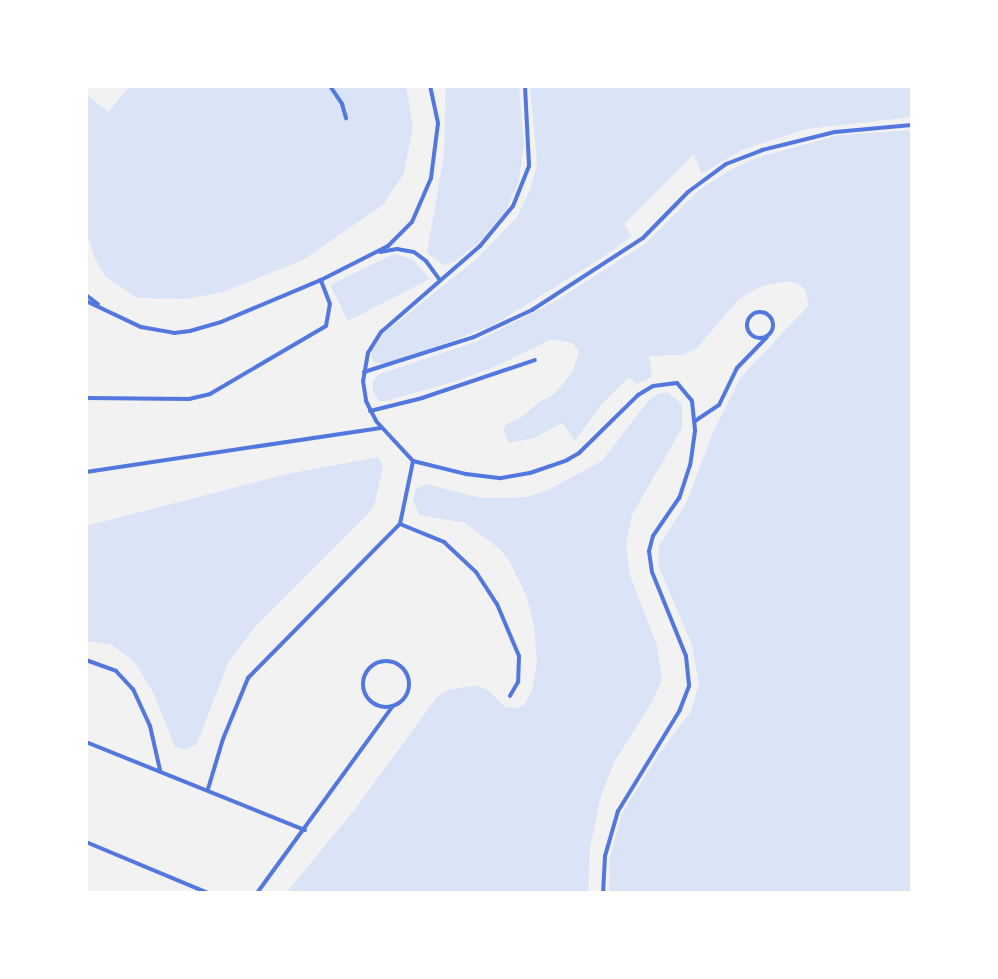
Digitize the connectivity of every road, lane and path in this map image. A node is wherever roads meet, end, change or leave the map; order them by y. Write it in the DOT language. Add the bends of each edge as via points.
graph roads {
  1 [pos="330,86"];
  2 [pos="430,86"];
  3 [pos="525,86"];
  4 [pos="346,118"];
  5 [pos="912,125"];
  6 [pos="366,258"];
  7 [pos="321,280"];
  8 [pos="440,280"];
  9 [pos="86,295"];
  10 [pos="86,301"];
  11 [pos="102,306"];
  12 [pos="767,337"];
  13 [pos="535,360"];
  14 [pos="364,372"];
  15 [pos="86,398"];
  16 [pos="370,412"];
  17 [pos="695,421"];
  18 [pos="381,428"];
  19 [pos="413,461"];
  20 [pos="86,472"];
  21 [pos="400,524"];
  22 [pos="86,660"];
  23 [pos="510,696"];
  24 [pos="392,707"];
  25 [pos="86,742"];
  26 [pos="160,770"];
  27 [pos="208,789"];
  28 [pos="306,830"];
  29 [pos="86,842"];
  30 [pos="208,893"];
  31 [pos="257,893"];
  32 [pos="603,893"];
  1 -- 4 [label="street" via="342,104"];
  2 -- 6 [label="street" via="438,123 431,178 412,222 382,249"];
  3 -- 8 [label="street" via="530,148 523,187 497,228"];
  5 -- 14 [label="street" via="835,132 762,150 726,164 688,192 643,238 532,310 474,337"];
  6 -- 7 [label="street"];
  6 -- 8 [label="street" via="391,249 409,251 426,261"];
  7 -- 11 [label="street" via="221,322 182,332 141,327"];
  7 -- 15 [label="street" via="330,304 326,326 210,394 189,399"];
  8 -- 14 [label="street" via="381,332 368,353"];
  9 -- 11 [label="street"];
  10 -- 11 [label="street"];
  12 -- 12 [label="street" via="758,339 748,331 747,323 755,313 767,314 773,321"];
  12 -- 17 [label="street" via="737,368 719,405"];
  13 -- 16 [label="street"];
  14 -- 16 [label="street"];
  16 -- 18 [label="street"];
  17 -- 19 [label="street" via="694,407 686,392 676,383 668,382 638,395 579,452 530,473 482,477"];
  17 -- 32 [label="street" via="690,465 682,490 653,536 648,551 652,572 686,656 689,686 680,710 618,812 605,856"];
  18 -- 19 [label="street"];
  18 -- 20 [label="street"];
  19 -- 21 [label="street"];
  21 -- 23 [label="street" via="444,542 476,572 497,604 519,656 518,682"];
  21 -- 27 [label="street" via="248,678 223,739"];
  22 -- 26 [label="street" via="116,671 133,689 151,732"];
  24 -- 24 [label="street" via="375,705 363,688 366,672 380,662 399,665 408,678 407,694"];
  24 -- 28 [label="street"];
  25 -- 26 [label="street"];
  26 -- 27 [label="street"];
  27 -- 28 [label="street"];
  28 -- 31 [label="street"];
  29 -- 30 [label="street"];
}
